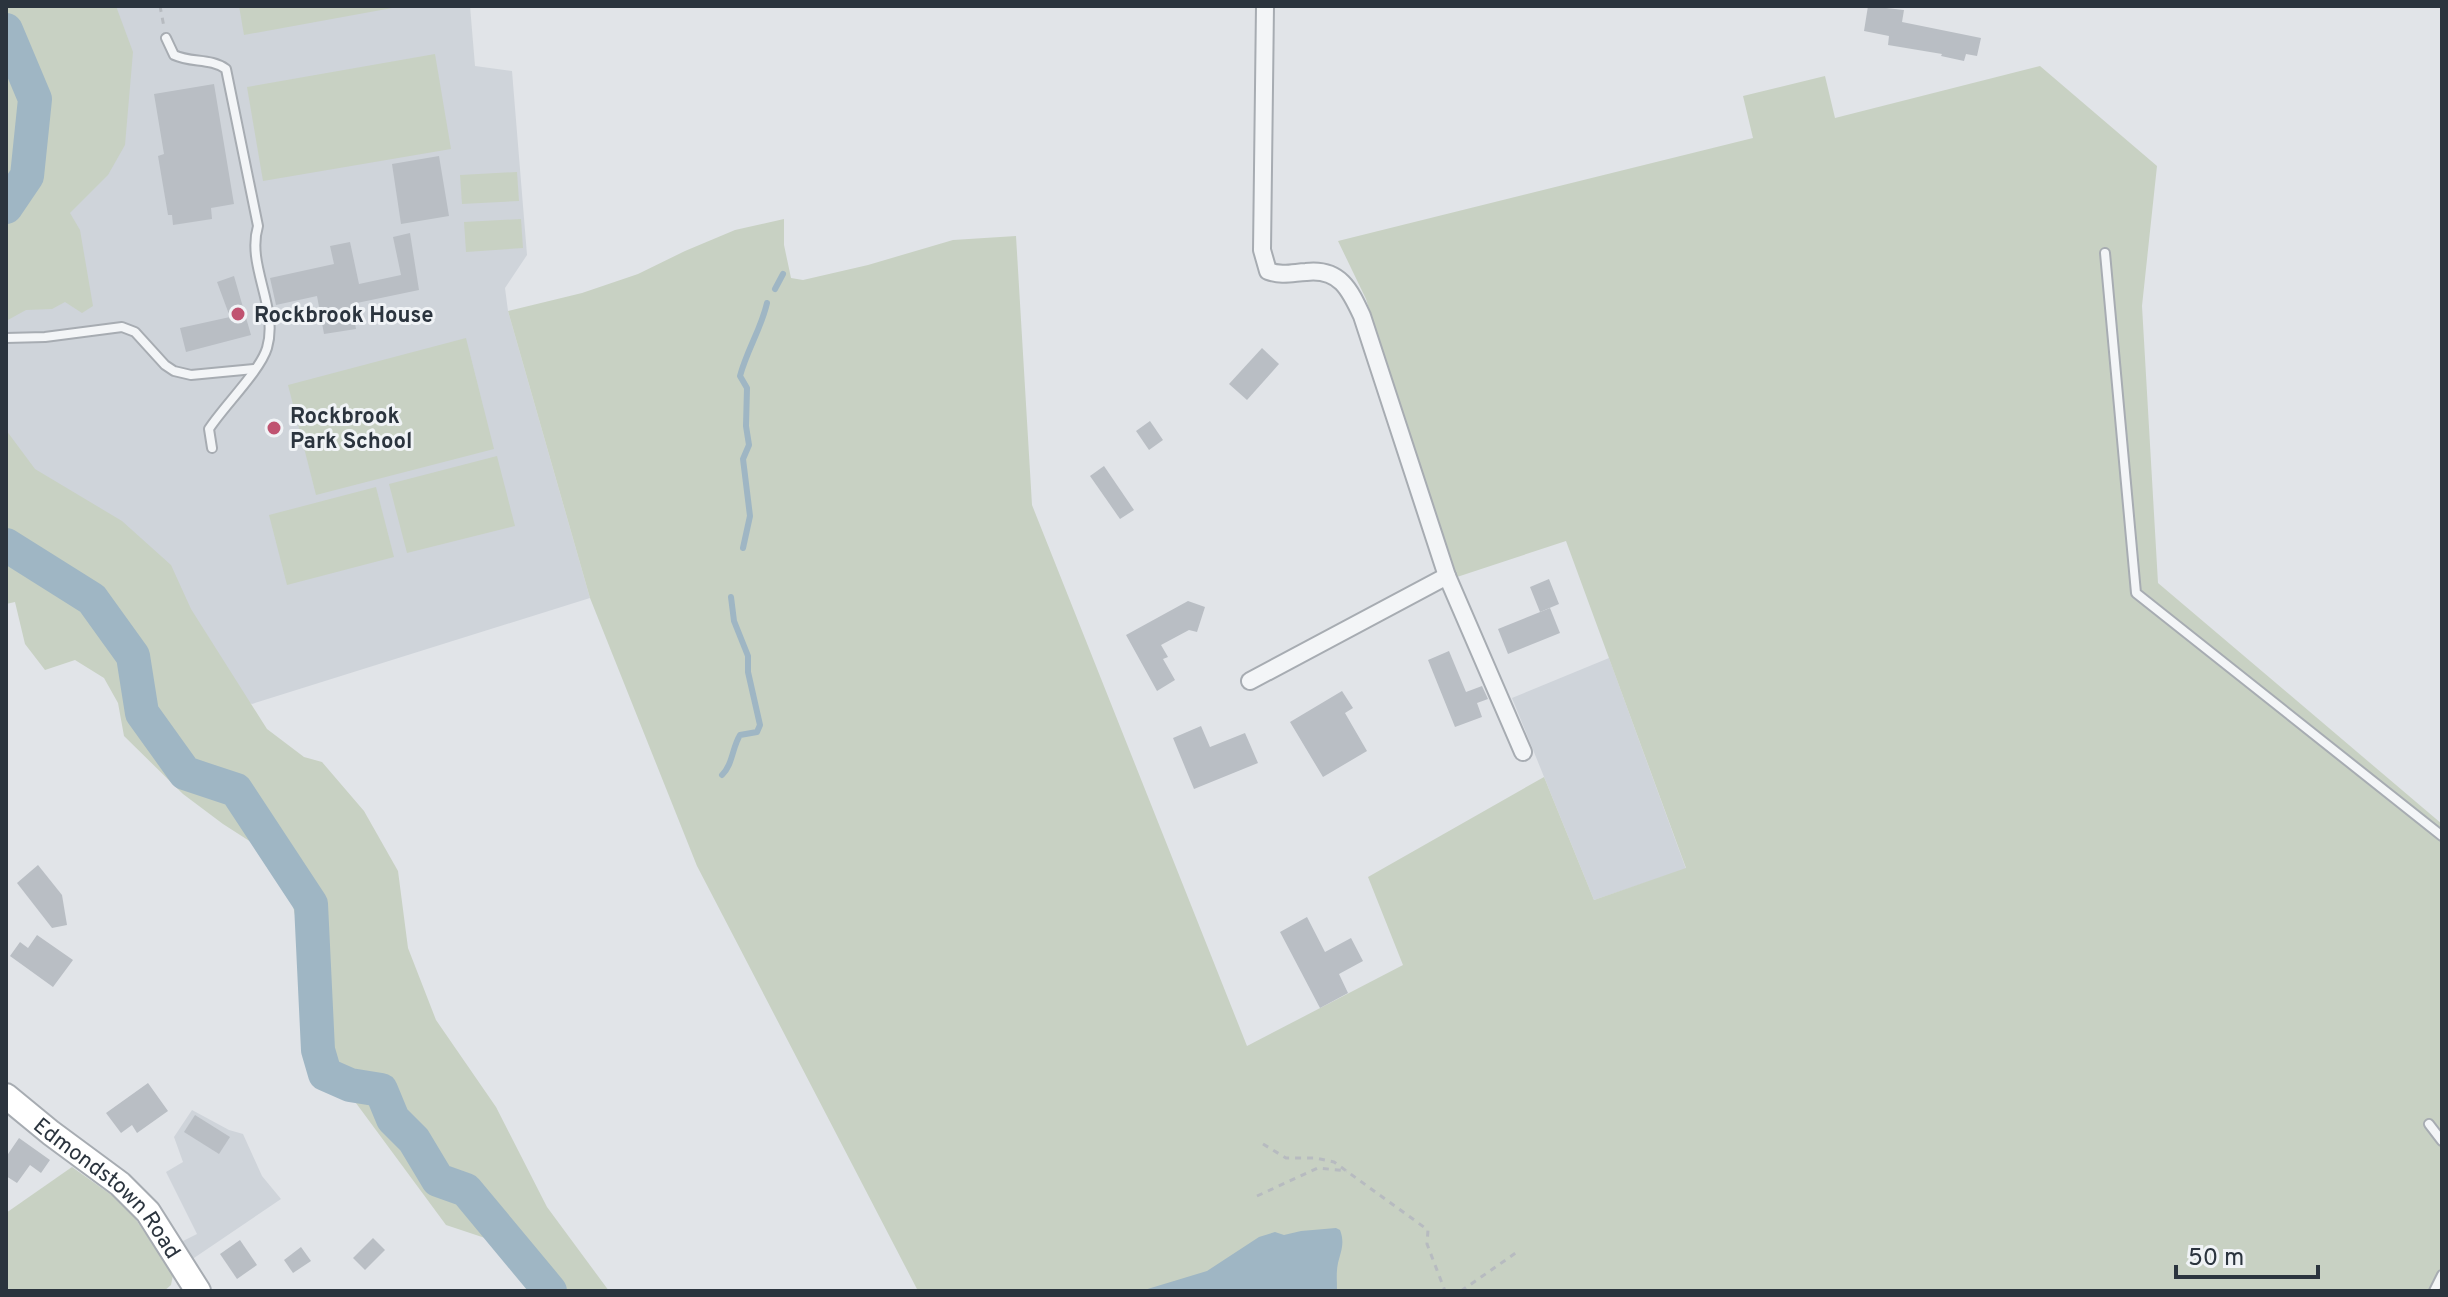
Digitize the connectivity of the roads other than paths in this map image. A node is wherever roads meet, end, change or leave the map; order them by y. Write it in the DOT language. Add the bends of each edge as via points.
graph roads {
  1 [pos="1265,6"];
  2 [pos="166,38"];
  3 [pos="2105,253"];
  4 [pos="6,338"];
  5 [pos="254,369"];
  6 [pos="212,448"];
  7 [pos="1447,576"];
  8 [pos="1250,681"];
  9 [pos="1523,752"];
  10 [pos="2442,836"];
  11 [pos="6,1096"];
  12 [pos="2429,1124"];
  13 [pos="2442,1141"];
  14 [pos="2442,1275"];
  15 [pos="198,1291"];
  16 [pos="2434,1291"];
  1 -- 7 [label="street" via="1262,250 1268,271 1282,276 1311,271 1337,275 1350,289"];
  2 -- 5 [label="lane" via="174,55 218,63 230,81 258,226 256,258 269,321 267,350"];
  3 -- 10 [label="lane" via="2136,593"];
  4 -- 5 [label="lane" via="122,327 135,332 174,371 191,375"];
  5 -- 6 [label="lane" via="209,429"];
  7 -- 8 [label="street"];
  7 -- 9 [label="street"];
  11 -- 15 [label="main road, Edmondstown Road" via="148,1212"];
  12 -- 13 [label="lane"];
  14 -- 16 [label="lane"];
}
